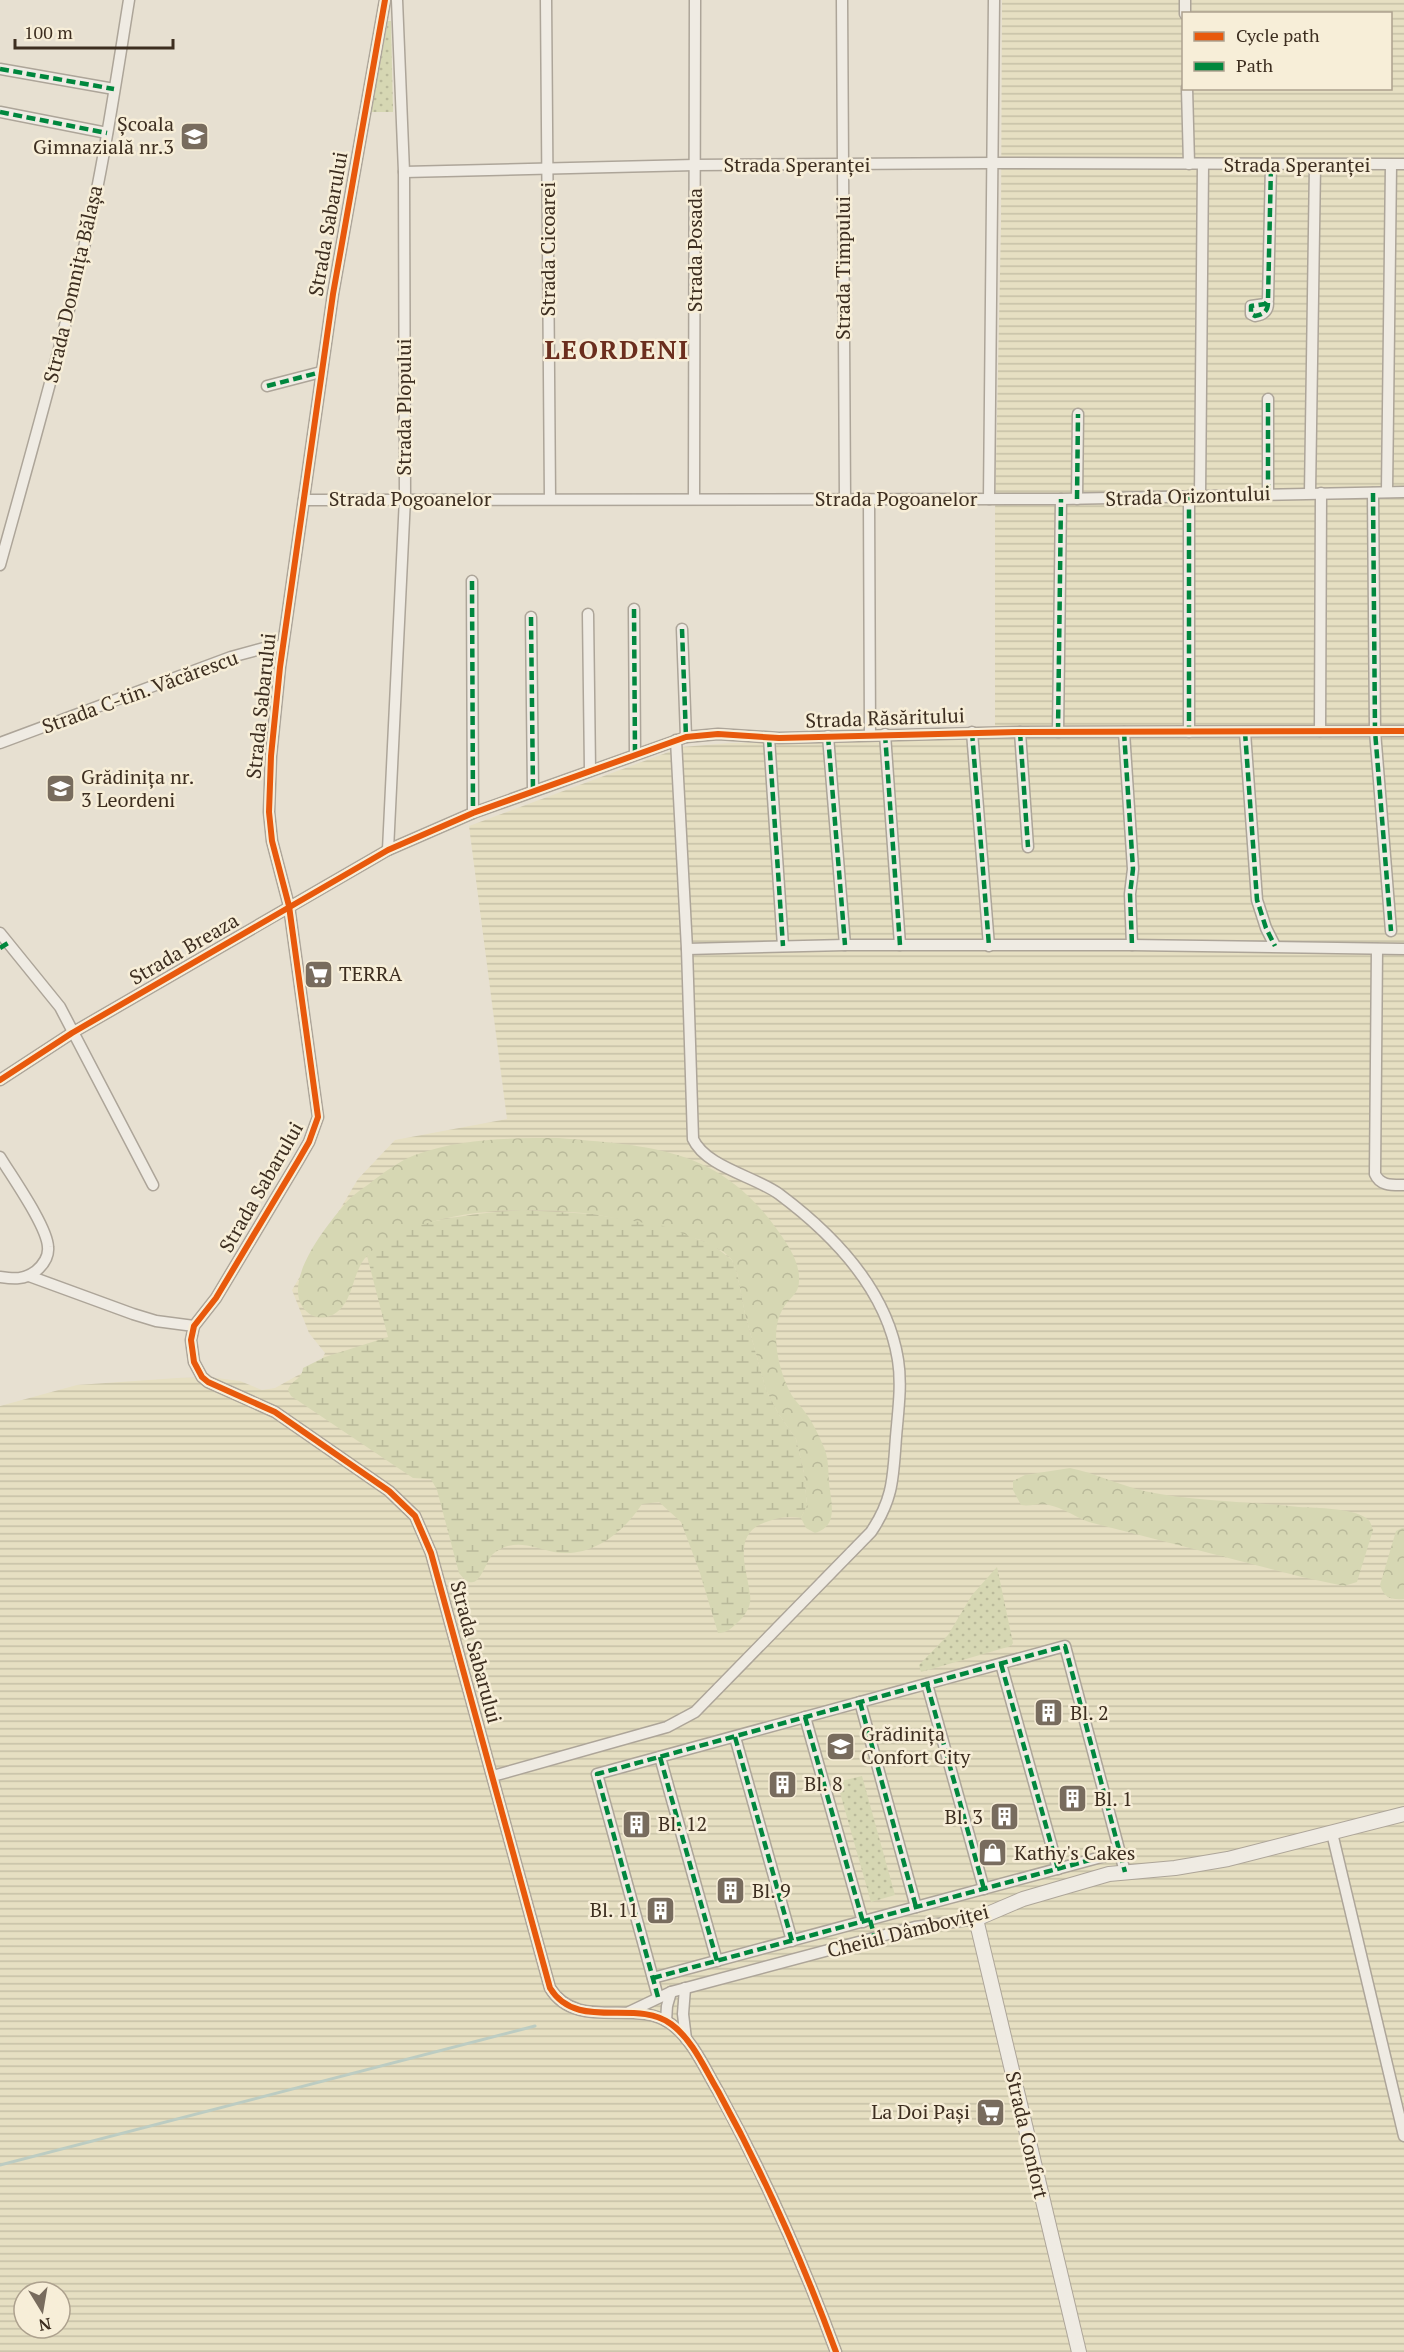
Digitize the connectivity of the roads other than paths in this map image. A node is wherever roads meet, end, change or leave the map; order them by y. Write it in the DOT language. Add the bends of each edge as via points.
graph roads {
  1 [pos="129,0"];
  2 [pos="385,0"];
  3 [pos="397,0"];
  4 [pos="546,0"];
  5 [pos="695,0"];
  6 [pos="842,0"];
  7 [pos="994,0"];
  8 [pos="382,13"];
  9 [pos="399,14"];
  10 [pos="0,69"];
  11 [pos="114,89"];
  12 [pos="1187,90"];
  13 [pos="0,112"];
  14 [pos="107,133"];
  15 [pos="993,163"];
  16 [pos="1189,164"];
  17 [pos="1203,164"];
  18 [pos="1404,164"];
  19 [pos="695,165"];
  20 [pos="843,165"];
  21 [pos="1271,165"];
  22 [pos="1315,165"];
  23 [pos="1391,165"];
  24 [pos="548,169"];
  25 [pos="404,172"];
  26 [pos="1268,303"];
  27 [pos="321,372"];
  28 [pos="267,386"];
  29 [pos="1269,399"];
  30 [pos="1078,414"];
  31 [pos="1387,492"];
  32 [pos="1404,492"];
  33 [pos="1315,493"];
  34 [pos="1373,493"];
  35 [pos="1268,494"];
  36 [pos="1194,495"];
  37 [pos="405,498"];
  38 [pos="550,499"];
  39 [pos="694,499"];
  40 [pos="989,499"];
  41 [pos="1060,499"];
  42 [pos="1077,499"];
  43 [pos="304,500"];
  44 [pos="845,500"];
  45 [pos="869,500"];
  46 [pos="0,565"];
  47 [pos="472,581"];
  48 [pos="634,609"];
  49 [pos="588,614"];
  50 [pos="531,617"];
  51 [pos="682,629"];
  52 [pos="282,646"];
  53 [pos="1320,731"];
  54 [pos="1375,731"];
  55 [pos="1404,731"];
  56 [pos="972,732"];
  57 [pos="1020,732"];
  58 [pos="1059,732"];
  59 [pos="1124,732"];
  60 [pos="1189,732"];
  61 [pos="1245,732"];
  62 [pos="885,734"];
  63 [pos="870,735"];
  64 [pos="828,736"];
  65 [pos="681,738"];
  66 [pos="769,738"];
  67 [pos="0,743"];
  68 [pos="635,754"];
  69 [pos="590,770"];
  70 [pos="533,791"];
  71 [pos="473,813"];
  72 [pos="1029,848"];
  73 [pos="388,850"];
  74 [pos="289,906"];
  75 [pos="1390,931"];
  76 [pos="0,933"];
  77 [pos="4,945"];
  78 [pos="845,945"];
  79 [pos="900,945"];
  80 [pos="1132,945"];
  81 [pos="783,946"];
  82 [pos="989,946"];
  83 [pos="1275,946"];
  84 [pos="687,949"];
  85 [pos="1377,949"];
  86 [pos="1404,949"];
  87 [pos="72,1033"];
  88 [pos="0,1080"];
  89 [pos="0,1157"];
  90 [pos="153,1185"];
  91 [pos="1404,1185"];
  92 [pos="29,1276"];
  93 [pos="0,1277"];
  94 [pos="194,1326"];
  95 [pos="1001,1664"];
  96 [pos="927,1684"];
  97 [pos="860,1702"];
  98 [pos="805,1717"];
  99 [pos="735,1737"];
  100 [pos="660,1757"];
  101 [pos="493,1776"];
  102 [pos="1404,1814"];
  103 [pos="1332,1833"];
  104 [pos="1120,1852"];
  105 [pos="1058,1869"];
  106 [pos="1125,1872"];
  107 [pos="984,1889"];
  108 [pos="916,1907"];
  109 [pos="976,1919"];
  110 [pos="866,1921"];
  111 [pos="875,1938"];
  112 [pos="792,1941"];
  113 [pos="717,1960"];
  114 [pos="653,1978"];
  115 [pos="685,1988"];
  116 [pos="671,1992"];
  117 [pos="658,1997"];
  118 [pos="626,2013"];
  119 [pos="666,2021"];
  120 [pos="686,2040"];
  121 [pos="1404,2136"];
  122 [pos="836,2352"];
  123 [pos="1079,2352"];
  1 -- 11 [label="street, Strada Domnița Bălașa"];
  2 -- 8 [label="street, Strada Sabarului"];
  3 -- 9 [label="street, Strada Plopului"];
  4 -- 24 [label="street, Strada Cicoarei"];
  5 -- 19 [label="street, Strada Posada"];
  6 -- 20 [label="street, Strada Timpului"];
  7 -- 15 [label="street, Strada Pogoanelor"];
  8 -- 9 [label="street"];
  8 -- 27 [label="street, Strada Sabarului"];
  9 -- 25 [label="street, Strada Plopului"];
  10 -- 11 [label="street"];
  11 -- 14 [label="street, Strada Domnița Bălașa"];
  12 -- 16 [label="street"];
  13 -- 14 [label="street"];
  14 -- 46 [label="street, Strada Domnița Bălașa" via="58,355"];
  15 -- 16 [label="street, Strada Speranței"];
  15 -- 20 [label="street, Strada Speranței"];
  15 -- 40 [label="street, Strada Pogoanelor"];
  16 -- 17 [label="street, Strada Speranței"];
  17 -- 21 [label="street, Strada Speranței"];
  17 -- 36 [label="street"];
  18 -- 23 [label="street, Strada Speranței"];
  19 -- 20 [label="street, Strada Speranței"];
  19 -- 24 [label="street, Strada Speranței"];
  19 -- 39 [label="street, Strada Posada"];
  20 -- 44 [label="street, Strada Timpului"];
  21 -- 22 [label="street, Strada Speranței"];
  21 -- 26 [label="street"];
  22 -- 23 [label="street, Strada Speranței"];
  22 -- 33 [label="street"];
  23 -- 31 [label="street"];
  24 -- 25 [label="street, Strada Speranței"];
  24 -- 38 [label="street, Strada Cicoarei"];
  25 -- 37 [label="street, Strada Plopului"];
  27 -- 28 [label="street"];
  27 -- 43 [label="street, Strada Sabarului"];
  29 -- 35 [label="street"];
  30 -- 42 [label="street"];
  31 -- 32 [label="street, Strada Orizontului"];
  31 -- 34 [label="street, Strada Orizontului"];
  33 -- 34 [label="street, Strada Orizontului"];
  33 -- 35 [label="street, Strada Orizontului"];
  33 -- 53 [label="street"];
  34 -- 54 [label="street"];
  35 -- 36 [label="street, Strada Orizontului"];
  36 -- 42 [label="street, Strada Orizontului"];
  36 -- 60 [label="street"];
  37 -- 38 [label="street, Strada Pogoanelor"];
  37 -- 43 [label="street, Strada Pogoanelor"];
  37 -- 73 [label="street, Strada Plopului"];
  38 -- 39 [label="street, Strada Pogoanelor"];
  39 -- 44 [label="street, Strada Pogoanelor"];
  40 -- 41 [label="street, Strada Orizontului"];
  40 -- 45 [label="street, Strada Pogoanelor"];
  41 -- 42 [label="street, Strada Orizontului"];
  41 -- 58 [label="street"];
  43 -- 52 [label="street, Strada Sabarului"];
  44 -- 45 [label="street, Strada Pogoanelor"];
  45 -- 63 [label="street"];
  47 -- 71 [label="street"];
  48 -- 68 [label="street"];
  49 -- 69 [label="street"];
  50 -- 70 [label="street"];
  51 -- 65 [label="street"];
  52 -- 67 [label="street, Strada C-tin. Văcărescu" via="231,657"];
  52 -- 74 [label="street, Strada Sabarului" via="271,746 269,812 275,855"];
  53 -- 54 [label="street, Strada Răsăritului"];
  53 -- 61 [label="street, Strada Răsăritului"];
  54 -- 55 [label="street, Strada Răsăritului"];
  54 -- 75 [label="street"];
  56 -- 57 [label="street, Strada Răsăritului"];
  56 -- 62 [label="street, Strada Răsăritului"];
  56 -- 82 [label="street"];
  57 -- 58 [label="street, Strada Răsăritului"];
  57 -- 72 [label="street"];
  58 -- 59 [label="street, Strada Răsăritului"];
  59 -- 60 [label="street, Strada Răsăritului"];
  59 -- 80 [label="street" via="1133,869"];
  60 -- 61 [label="street, Strada Răsăritului"];
  61 -- 83 [label="street" via="1257,900"];
  62 -- 63 [label="street, Strada Răsăritului"];
  62 -- 79 [label="street"];
  63 -- 64 [label="street, Strada Răsăritului"];
  64 -- 66 [label="street, Strada Răsăritului"];
  64 -- 78 [label="street"];
  65 -- 66 [label="street, Strada Răsăritului" via="718,734"];
  65 -- 68 [label="street, Strada Răsăritului"];
  65 -- 84 [label="street"];
  66 -- 81 [label="street"];
  68 -- 69 [label="street, Strada Răsăritului"];
  69 -- 70 [label="street, Strada Răsăritului"];
  70 -- 71 [label="street, Strada Răsăritului"];
  71 -- 73 [label="street, Strada Răsăritului"];
  73 -- 74 [label="street, Strada Breaza"];
  74 -- 87 [label="street, Strada Breaza"];
  74 -- 94 [label="street, Strada Sabarului" via="318,1117 303,1152 216,1298"];
  76 -- 77 [label="street"];
  77 -- 87 [label="street" via="56,1002"];
  78 -- 79 [label="street"];
  78 -- 81 [label="street"];
  79 -- 82 [label="street"];
  80 -- 82 [label="street"];
  80 -- 83 [label="street"];
  81 -- 84 [label="street"];
  83 -- 85 [label="street"];
  84 -- 101 [label="street" via="693,1139 708,1157 770,1188 814,1222 852,1262 875,1297 894,1345 899,1374 891,1492 871,1532 695,1712 667,1727"];
  85 -- 86 [label="street"];
  85 -- 91 [label="street" via="1375,1174 1384,1184"];
  87 -- 88 [label="street, Strada Breaza"];
  87 -- 90 [label="street"];
  89 -- 92 [label="street" via="47,1239 45,1262"];
  92 -- 93 [label="street"];
  92 -- 94 [label="street" via="141,1316"];
  94 -- 101 [label="street, Strada Sabarului" via="193,1356 197,1369 208,1382 275,1412 389,1491 415,1516 431,1553"];
  95 -- 96 [label="street"];
  95 -- 104 [label="street" via="1065,1646"];
  95 -- 105 [label="street"];
  96 -- 97 [label="street"];
  96 -- 107 [label="street"];
  97 -- 98 [label="street"];
  97 -- 108 [label="street"];
  98 -- 99 [label="street"];
  98 -- 110 [label="street"];
  99 -- 100 [label="street"];
  99 -- 112 [label="street"];
  100 -- 113 [label="street"];
  100 -- 114 [label="street" via="597,1774"];
  101 -- 118 [label="street, Strada Sabarului" via="550,1988 574,2008"];
  102 -- 103 [label="street, Cheiul Dâmboviței"];
  103 -- 106 [label="street, Cheiul Dâmboviței" via="1206,1863"];
  103 -- 121 [label="street"];
  104 -- 105 [label="street"];
  104 -- 106 [label="street"];
  105 -- 107 [label="street"];
  106 -- 109 [label="street, Cheiul Dâmboviței" via="1033,1895"];
  107 -- 108 [label="street"];
  108 -- 110 [label="street"];
  109 -- 111 [label="street, Cheiul Dâmboviței" via="926,1925"];
  109 -- 123 [label="street, Strada Confort"];
  110 -- 111 [label="street"];
  110 -- 112 [label="street"];
  111 -- 115 [label="street, Cheiul Dâmboviței"];
  112 -- 113 [label="street"];
  113 -- 114 [label="street"];
  114 -- 117 [label="street"];
  115 -- 116 [label="street, Cheiul Dâmboviței"];
  115 -- 120 [label="street" via="682,2006"];
  116 -- 117 [label="street, Cheiul Dâmboviței"];
  116 -- 119 [label="street"];
  117 -- 118 [label="street, Cheiul Dâmboviței"];
  118 -- 119 [label="street, Strada Sabarului"];
  119 -- 120 [label="street"];
  120 -- 122 [label="street" via="714,2084 763,2179"];
}
